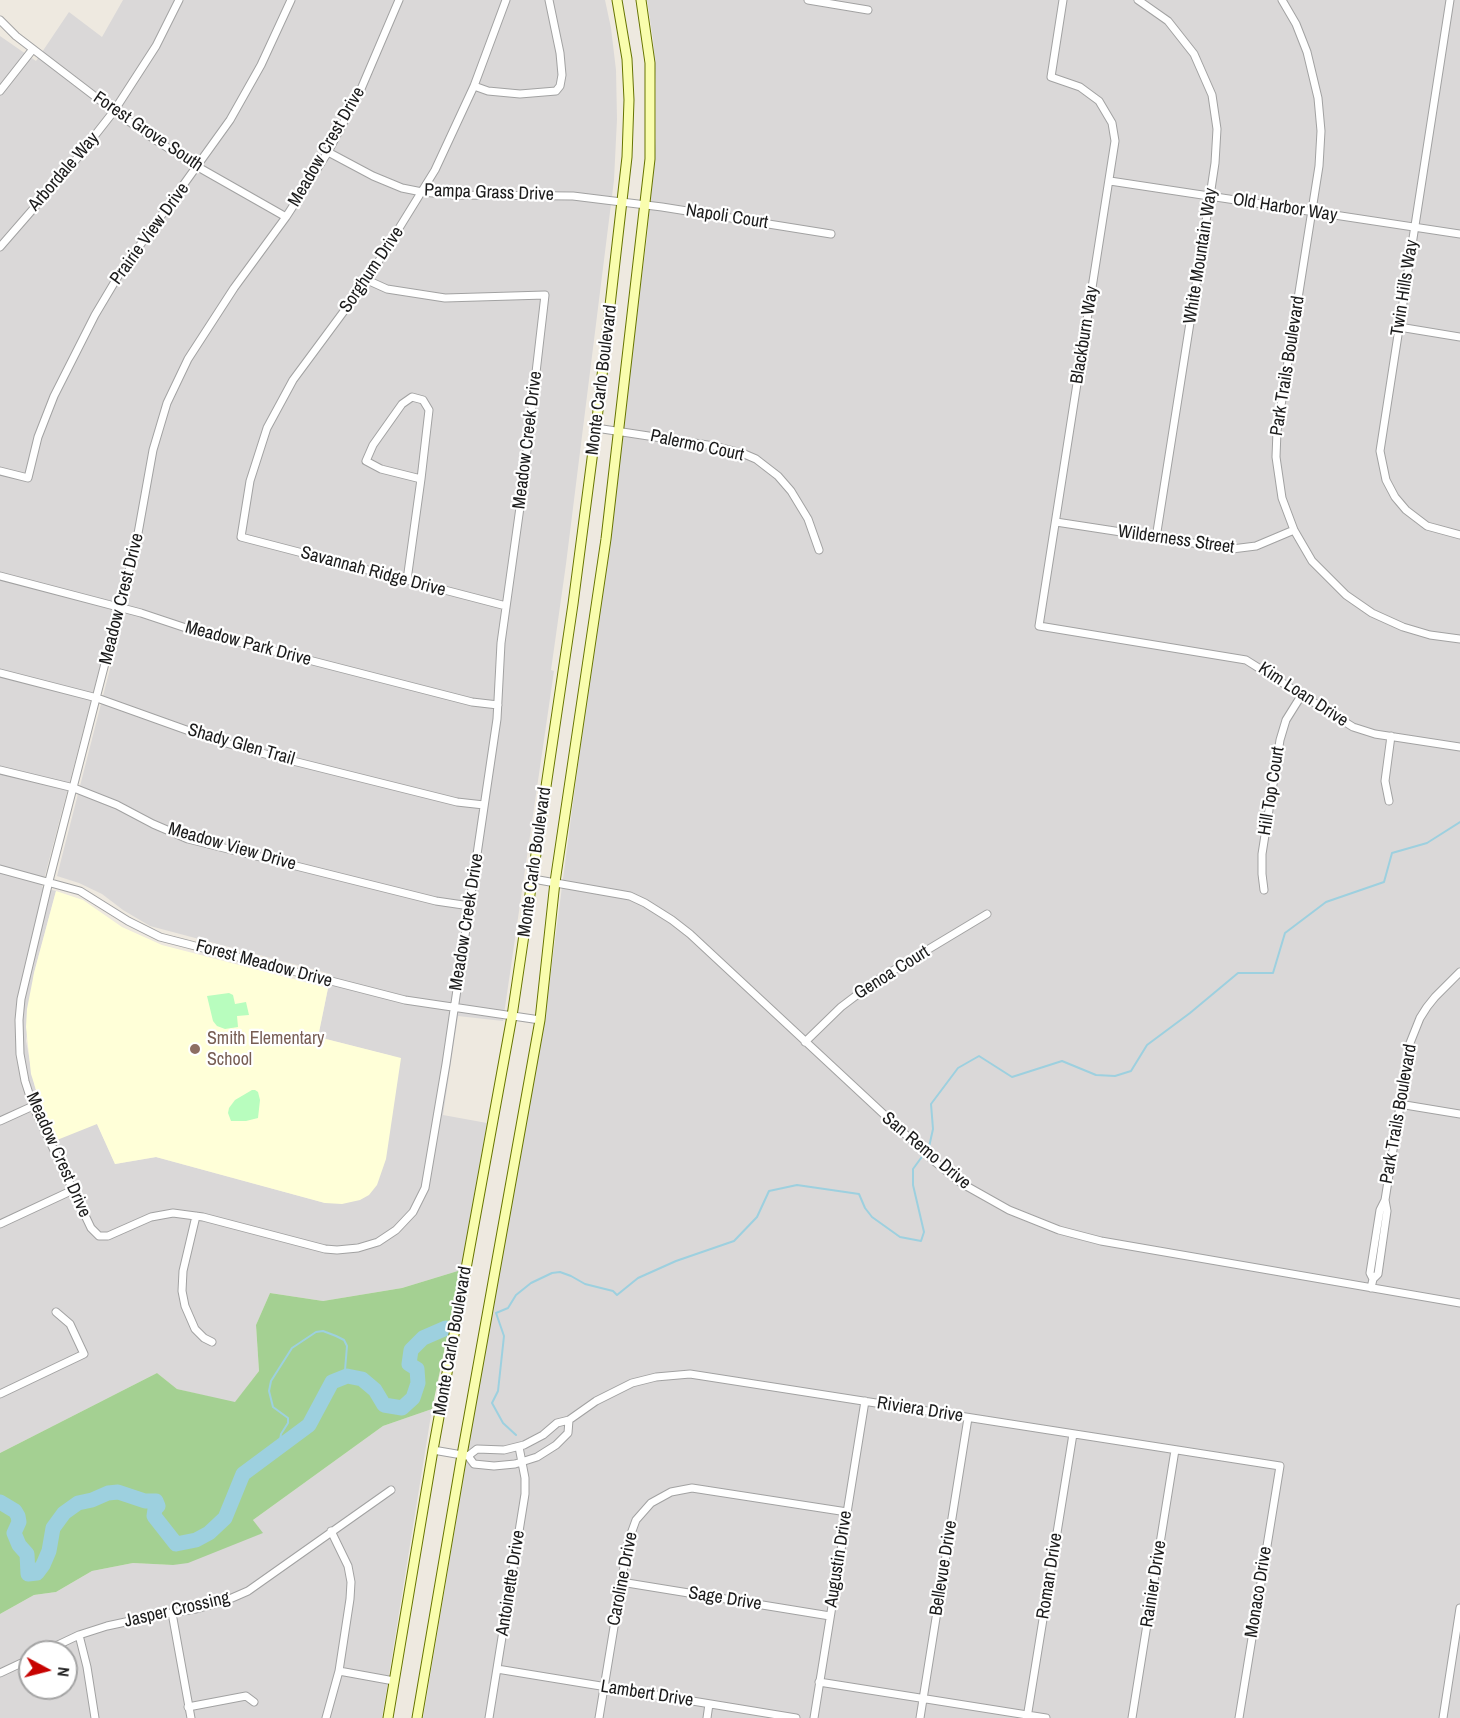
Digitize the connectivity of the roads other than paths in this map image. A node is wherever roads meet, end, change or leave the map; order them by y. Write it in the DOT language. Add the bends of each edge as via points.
graph roads {
  1 [pos="179,0"];
  2 [pos="291,0"];
  3 [pos="399,0"];
  4 [pos="506,0"];
  5 [pos="549,0"];
  6 [pos="617,0"];
  7 [pos="641,0"];
  8 [pos="808,0"];
  9 [pos="1063,0"];
  10 [pos="1138,0"];
  11 [pos="1282,0"];
  12 [pos="1450,0"];
  13 [pos="868,10"];
  14 [pos="0,20"];
  15 [pos="0,28"];
  16 [pos="16,36"];
  17 [pos="33,49"];
  18 [pos="474,86"];
  19 [pos="0,91"];
  20 [pos="114,111"];
  21 [pos="328,152"];
  22 [pos="198,167"];
  23 [pos="1110,181"];
  24 [pos="422,192"];
  25 [pos="1210,196"];
  26 [pos="623,202"];
  27 [pos="646,205"];
  28 [pos="1312,212"];
  29 [pos="286,217"];
  30 [pos="1414,227"];
  31 [pos="831,234"];
  32 [pos="1460,234"];
  33 [pos="0,247"];
  34 [pos="367,280"];
  35 [pos="1399,327"];
  36 [pos="1460,337"];
  37 [pos="596,428"];
  38 [pos="619,431"];
  39 [pos="0,471"];
  40 [pos="421,479"];
  41 [pos="1056,522"];
  42 [pos="1294,530"];
  43 [pos="1460,535"];
  44 [pos="241,537"];
  45 [pos="1156,538"];
  46 [pos="819,550"];
  47 [pos="0,576"];
  48 [pos="407,580"];
  49 [pos="506,606"];
  50 [pos="121,608"];
  51 [pos="1039,626"];
  52 [pos="1460,639"];
  53 [pos="0,673"];
  54 [pos="1301,696"];
  55 [pos="97,698"];
  56 [pos="498,705"];
  57 [pos="1392,736"];
  58 [pos="1460,747"];
  59 [pos="0,770"];
  60 [pos="74,788"];
  61 [pos="1389,801"];
  62 [pos="484,805"];
  63 [pos="0,869"];
  64 [pos="532,879"];
  65 [pos="49,881"];
  66 [pos="555,882"];
  67 [pos="1264,890"];
  68 [pos="470,906"];
  69 [pos="987,914"];
  70 [pos="1460,972"];
  71 [pos="453,1008"];
  72 [pos="512,1016"];
  73 [pos="540,1020"];
  74 [pos="805,1042"];
  75 [pos="1399,1104"];
  76 [pos="33,1106"];
  77 [pos="1460,1114"];
  78 [pos="0,1121"];
  79 [pos="73,1190"];
  80 [pos="196,1216"];
  81 [pos="0,1224"];
  82 [pos="99,1236"];
  83 [pos="1371,1287"];
  84 [pos="1460,1303"];
  85 [pos="56,1312"];
  86 [pos="212,1342"];
  87 [pos="0,1394"];
  88 [pos="865,1401"];
  89 [pos="968,1418"];
  90 [pos="569,1420"];
  91 [pos="1073,1434"];
  92 [pos="519,1447"];
  93 [pos="433,1450"];
  94 [pos="1175,1450"];
  95 [pos="465,1456"];
  96 [pos="522,1462"];
  97 [pos="1280,1466"];
  98 [pos="391,1490"];
  99 [pos="847,1512"];
  100 [pos="331,1531"];
  101 [pos="621,1582"];
  102 [pos="1460,1608"];
  103 [pos="172,1613"];
  104 [pos="830,1616"];
  105 [pos="79,1635"];
  106 [pos="68,1640"];
  107 [pos="18,1665"];
  108 [pos="497,1669"];
  109 [pos="339,1671"];
  110 [pos="0,1673"];
  111 [pos="394,1681"];
  112 [pos="819,1682"];
  113 [pos="604,1687"];
  114 [pos="923,1699"];
  115 [pos="254,1702"];
  116 [pos="709,1704"];
  117 [pos="188,1707"];
  118 [pos="1027,1717"];
  119 [pos="95,1718"];
  120 [pos="191,1718"];
  121 [pos="326,1718"];
  122 [pos="388,1718"];
  123 [pos="417,1718"];
  124 [pos="489,1718"];
  125 [pos="599,1718"];
  126 [pos="707,1718"];
  127 [pos="796,1718"];
  128 [pos="814,1718"];
  129 [pos="920,1718"];
  130 [pos="1046,1718"];
  131 [pos="1132,1718"];
  132 [pos="1239,1718"];
  133 [pos="1443,1718"];
  1 -- 20 [label="street, Arbordale Way" via="156,46"];
  2 -- 22 [label="street, Prairie View Drive" via="246,92"];
  3 -- 21 [label="street, Meadow Crest Drive"];
  4 -- 18 [label="street, Sorghum Drive"];
  5 -- 18 [label="street" via="560,53 561,86 520,94"];
  6 -- 26 [label="main road, Monte Carlo Boulevard" via="626,44 629,100"];
  7 -- 27 [label="main road, Monte Carlo Boulevard" via="649,46 652,104"];
  8 -- 13 [label="street"];
  9 -- 23 [label="street, Blackburn Way" via="1051,77 1087,91 1099,100 1108,115 1115,141"];
  10 -- 25 [label="street, White Mountain Way" via="1160,14 1181,36 1208,84 1217,129"];
  11 -- 28 [label="street, Park Trails Boulevard" via="1302,38 1318,99 1320,148"];
  12 -- 30 [label="street, Twin Hills Way"];
  14 -- 16 [label="street, Forest Grove South"];
  15 -- 16 [label="street, Forest Grove South"];
  16 -- 17 [label="street, Forest Grove South"];
  17 -- 19 [label="street"];
  17 -- 20 [label="street, Forest Grove South"];
  18 -- 24 [label="street, Sorghum Drive"];
  20 -- 22 [label="street, Forest Grove South"];
  20 -- 33 [label="street, Arbordale Way"];
  21 -- 24 [label="street, Pampa Grass Drive" via="373,176"];
  21 -- 29 [label="street, Meadow Crest Drive"];
  22 -- 29 [label="street, Forest Grove South"];
  22 -- 39 [label="street, Prairie View Drive" via="94,315 54,396 28,478"];
  23 -- 25 [label="street, Old Harbor Way"];
  23 -- 41 [label="street, Blackburn Way"];
  24 -- 26 [label="street, Pampa Grass Drive" via="573,196"];
  24 -- 34 [label="street, Sorghum Drive"];
  25 -- 28 [label="street, Old Harbor Way"];
  25 -- 45 [label="street, White Mountain Way"];
  26 -- 27 [label="street, Napoli Court"];
  26 -- 37 [label="main road, Monte Carlo Boulevard"];
  27 -- 31 [label="street, Napoli Court"];
  27 -- 38 [label="main road, Monte Carlo Boulevard"];
  28 -- 30 [label="street, Old Harbor Way"];
  28 -- 42 [label="street, Park Trails Boulevard" via="1276,443 1279,486"];
  29 -- 50 [label="street, Meadow Crest Drive" via="211,321 177,380 153,450"];
  30 -- 32 [label="street, Old Harbor Way"];
  30 -- 35 [label="street, Twin Hills Way"];
  34 -- 44 [label="street, Sorghum Drive" via="293,380 267,428 250,481"];
  34 -- 49 [label="street, Meadow Creek Drive" via="387,289 438,297 545,295"];
  35 -- 36 [label="street"];
  35 -- 43 [label="street, Twin Hills Way" via="1381,441 1383,471 1395,496 1413,516 1427,526"];
  37 -- 38 [label="street, Palermo Court"];
  37 -- 64 [label="main road, Monte Carlo Boulevard"];
  38 -- 46 [label="street, Palermo Court" via="723,447 756,459 791,491 808,519"];
  38 -- 66 [label="main road, Monte Carlo Boulevard"];
  40 -- 40 [label="street" via="429,410 423,400 412,397 402,404 373,445 366,462 381,470"];
  40 -- 48 [label="street"];
  41 -- 45 [label="street, Wilderness Street"];
  41 -- 51 [label="street, Blackburn Way"];
  42 -- 45 [label="street, Wilderness Street" via="1238,549"];
  42 -- 52 [label="street, Park Trails Boulevard" via="1312,561 1359,604 1403,627"];
  44 -- 48 [label="street, Savannah Ridge Drive"];
  47 -- 50 [label="street, Meadow Park Drive"];
  48 -- 49 [label="street, Savannah Ridge Drive"];
  49 -- 56 [label="street, Meadow Creek Drive"];
  50 -- 55 [label="street, Meadow Crest Drive"];
  50 -- 56 [label="street, Meadow Park Drive" via="192,630 472,702"];
  51 -- 54 [label="street, Kim Loan Drive" via="1245,660"];
  53 -- 55 [label="street, Shady Glen Trail"];
  54 -- 57 [label="street, Kim Loan Drive" via="1353,728"];
  54 -- 67 [label="street, Hill Top Court" via="1286,720 1280,740 1262,854"];
  55 -- 60 [label="street, Meadow Crest Drive"];
  55 -- 62 [label="street, Shady Glen Trail" via="252,750 457,802"];
  56 -- 62 [label="street, Meadow Creek Drive"];
  57 -- 58 [label="street, Kim Loan Drive"];
  57 -- 61 [label="street" via="1385,781"];
  59 -- 60 [label="street, Meadow View Drive"];
  60 -- 65 [label="street, Meadow Crest Drive"];
  60 -- 68 [label="street, Meadow View Drive" via="188,839"];
  62 -- 68 [label="street, Meadow Creek Drive"];
  63 -- 65 [label="street, Forest Meadow Drive"];
  64 -- 66 [label="street, San Remo Drive"];
  64 -- 72 [label="main road, Monte Carlo Boulevard"];
  65 -- 71 [label="street, Forest Meadow Drive" via="87,895 160,937 393,997"];
  65 -- 76 [label="street, Meadow Crest Drive" via="20,1009 20,1054"];
  66 -- 73 [label="main road, Monte Carlo Boulevard"];
  66 -- 74 [label="street, San Remo Drive" via="630,896 663,914 690,934"];
  68 -- 71 [label="street, Meadow Creek Drive"];
  69 -- 74 [label="street, Genoa Court" via="861,991"];
  70 -- 75 [label="street, Park Trails Boulevard" via="1435,997 1414,1031"];
  71 -- 72 [label="street, Forest Meadow Drive"];
  71 -- 80 [label="street, Meadow Creek Drive" via="427,1179 418,1204 396,1230 366,1247 337,1250"];
  72 -- 73 [label="street, Forest Meadow Drive"];
  72 -- 93 [label="main road, Monte Carlo Boulevard"];
  73 -- 95 [label="main road, Monte Carlo Boulevard"];
  74 -- 83 [label="street, San Remo Drive" via="961,1183 1036,1222 1101,1241"];
  75 -- 77 [label="street"];
  75 -- 83 [label="street, Park Trails Boulevard" via="1371,1262"];
  76 -- 78 [label="street"];
  76 -- 79 [label="street, Meadow Crest Drive"];
  79 -- 81 [label="street"];
  79 -- 82 [label="street, Meadow Crest Drive" via="91,1228"];
  80 -- 82 [label="street, Meadow Creek Drive" via="159,1214 108,1236"];
  80 -- 86 [label="street" via="182,1291 195,1329"];
  83 -- 84 [label="street, San Remo Drive"];
  85 -- 87 [label="street" via="70,1324 84,1354"];
  88 -- 89 [label="street, Riviera Drive"];
  88 -- 90 [label="street, Riviera Drive" via="714,1376 679,1374 620,1388"];
  88 -- 99 [label="street, Augustin Drive"];
  89 -- 91 [label="street, Riviera Drive"];
  89 -- 114 [label="street, Bellevue Drive"];
  90 -- 92 [label="street, Riviera Drive" via="557,1423"];
  90 -- 96 [label="street, Riviera Drive" via="568,1433 556,1445"];
  91 -- 94 [label="street, Riviera Drive"];
  91 -- 118 [label="street, Roman Drive"];
  92 -- 95 [label="street, Riviera Drive" via="477,1449"];
  92 -- 96 [label="street, Antoinette Drive"];
  93 -- 95 [label="street, Riviera Drive"];
  93 -- 111 [label="main road, Monte Carlo Boulevard"];
  94 -- 97 [label="street, Riviera Drive"];
  94 -- 131 [label="street, Rainier Drive"];
  95 -- 96 [label="street, Riviera Drive" via="481,1465"];
  95 -- 123 [label="main road, Monte Carlo Boulevard"];
  96 -- 108 [label="street, Antoinette Drive" via="524,1502"];
  97 -- 132 [label="street, Monaco Drive"];
  98 -- 100 [label="street, Jasper Crossing"];
  99 -- 101 [label="street, Caroline Drive" via="700,1488 671,1492 651,1503 636,1520"];
  99 -- 104 [label="street, Augustin Drive"];
  100 -- 103 [label="street, Jasper Crossing" via="248,1591 225,1601"];
  100 -- 109 [label="street" via="348,1566 351,1582"];
  101 -- 104 [label="street, Sage Drive"];
  101 -- 113 [label="street, Caroline Drive"];
  102 -- 133 [label="street"];
  103 -- 105 [label="street, Jasper Crossing" via="129,1620"];
  103 -- 117 [label="street"];
  104 -- 112 [label="street, Augustin Drive"];
  105 -- 106 [label="street, Jasper Crossing"];
  105 -- 119 [label="street"];
  107 -- 110 [label="street"];
  108 -- 113 [label="street, Lambert Drive"];
  108 -- 124 [label="street, Antoinette Drive"];
  109 -- 111 [label="street"];
  109 -- 121 [label="street"];
  111 -- 122 [label="main road, Monte Carlo Boulevard"];
  112 -- 114 [label="street"];
  112 -- 128 [label="street, Augustin Drive"];
  113 -- 116 [label="street, Lambert Drive"];
  113 -- 125 [label="street, Caroline Drive"];
  114 -- 118 [label="street"];
  114 -- 129 [label="street, Bellevue Drive"];
  115 -- 117 [label="street" via="246,1696"];
  116 -- 126 [label="street"];
  116 -- 127 [label="street, Lambert Drive"];
  117 -- 120 [label="street"];
  118 -- 130 [label="street"];
}
